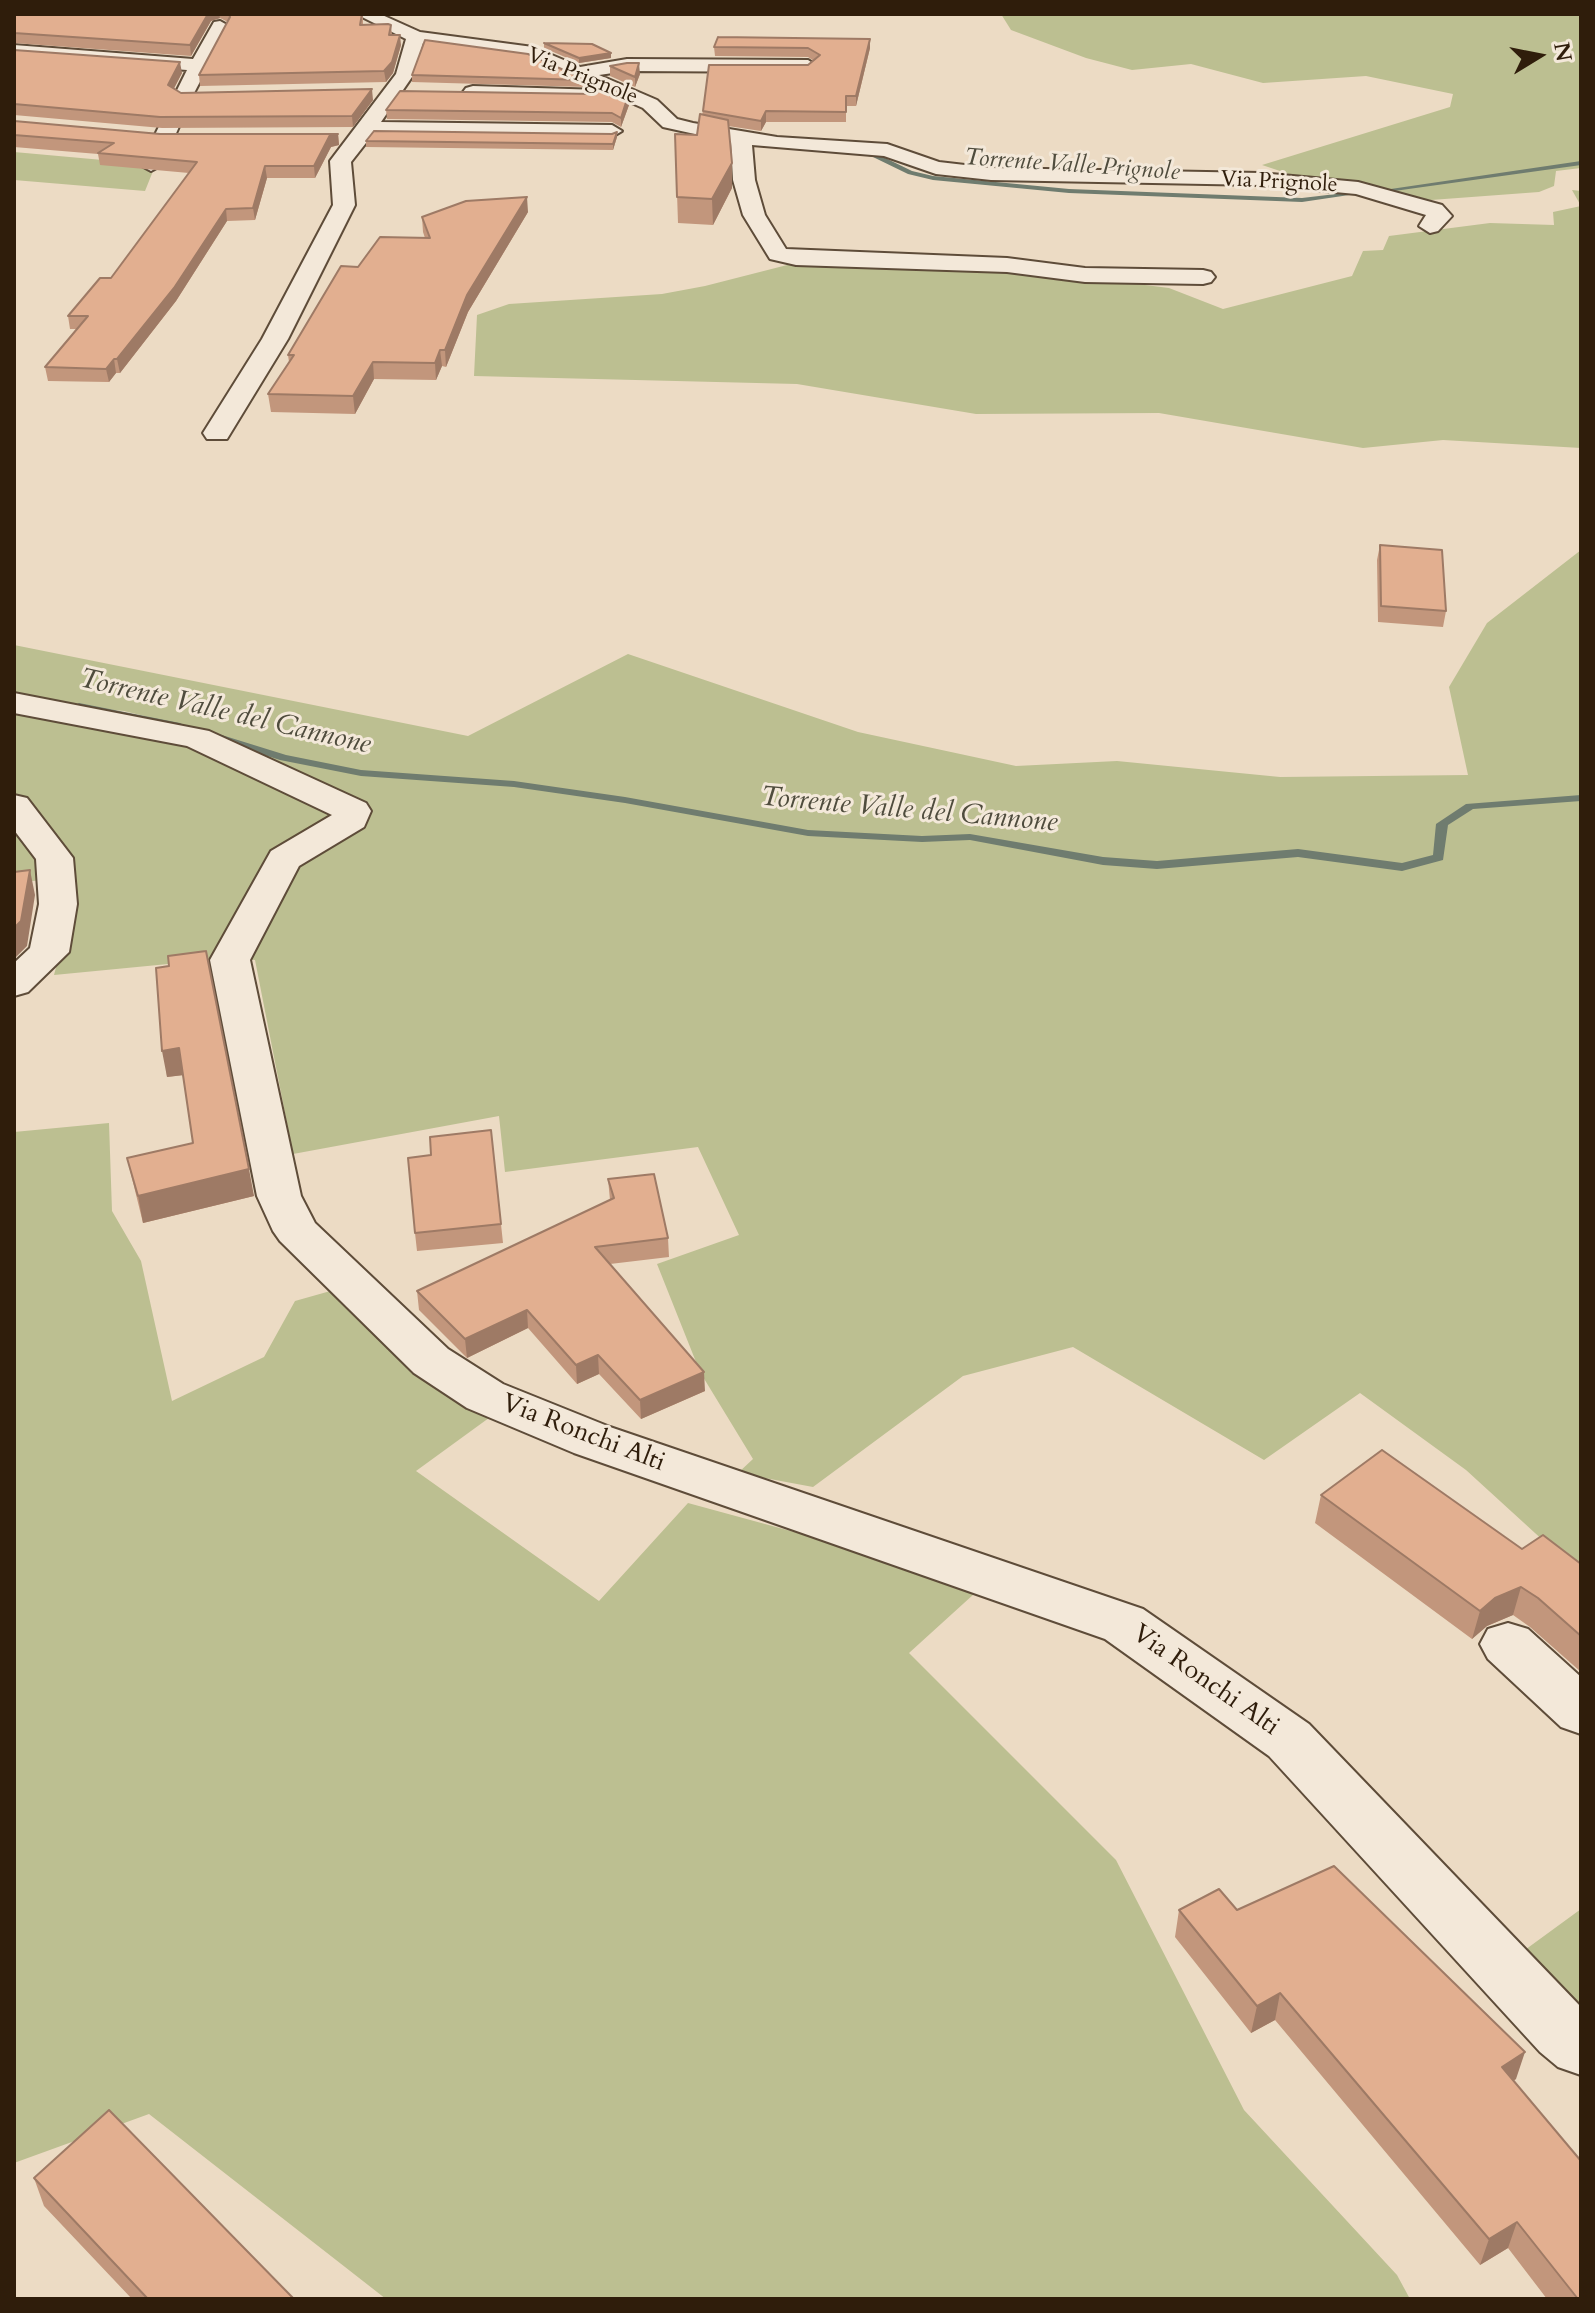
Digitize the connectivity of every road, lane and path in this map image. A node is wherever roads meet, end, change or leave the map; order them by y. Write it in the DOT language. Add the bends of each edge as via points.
graph roads {
  1 [pos="365,14"];
  2 [pos="220,26"];
  3 [pos="416,37"];
  4 [pos="14,51"];
  5 [pos="198,65"];
  6 [pos="808,66"];
  7 [pos="576,73"];
  8 [pos="393,91"];
  9 [pos="363,92"];
  10 [pos="424,92"];
  11 [pos="455,92"];
  12 [pos="595,94"];
  13 [pos="183,95"];
  14 [pos="213,95"];
  15 [pos="612,131"];
  16 [pos="364,132"];
  17 [pos="155,136"];
  18 [pos="331,136"];
  19 [pos="193,137"];
  20 [pos="741,138"];
  21 [pos="151,165"];
  22 [pos="1432,218"];
  23 [pos="1203,277"];
  24 [pos="217,433"];
  25 [pos="14,703"];
  26 [pos="14,806"];
  27 [pos="14,984"];
  28 [pos="1508,1644"];
  29 [pos="1581,1711"];
  30 [pos="1581,2046"];
  1 -- 3 [label="street, Via Prignole"];
  2 -- 5 [label="street"];
  3 -- 7 [label="street, Via Prignole" via="533,53"];
  3 -- 8 [label="street" via="405,74"];
  4 -- 5 [label="street"];
  5 -- 13 [label="street"];
  6 -- 7 [label="street" via="627,65"];
  7 -- 20 [label="street, Via Prignole" via="650,104 679,127"];
  8 -- 9 [label="street"];
  8 -- 10 [label="street"];
  8 -- 16 [label="street"];
  11 -- 12 [label="street"];
  13 -- 14 [label="street"];
  13 -- 17 [label="street"];
  15 -- 16 [label="street"];
  16 -- 18 [label="street"];
  16 -- 24 [label="street" via="340,161 344,205 275,339"];
  17 -- 19 [label="street"];
  17 -- 21 [label="street"];
  20 -- 22 [label="street, Via Prignole" via="887,150 936,168 991,174 1312,182 1358,188"];
  20 -- 23 [label="street" via="744,180 754,215 778,254 1007,265 1085,275"];
  25 -- 30 [label="street, Via Ronchi Alti" via="197,738 353,811 351,819 284,859 230,960 279,1196 298,1235 431,1361 485,1396 581,1436 1124,1624 1289,1740"];
  26 -- 27 [label="street" via="54,858 58,904 49,952"];
  28 -- 29 [label="street"];
}
